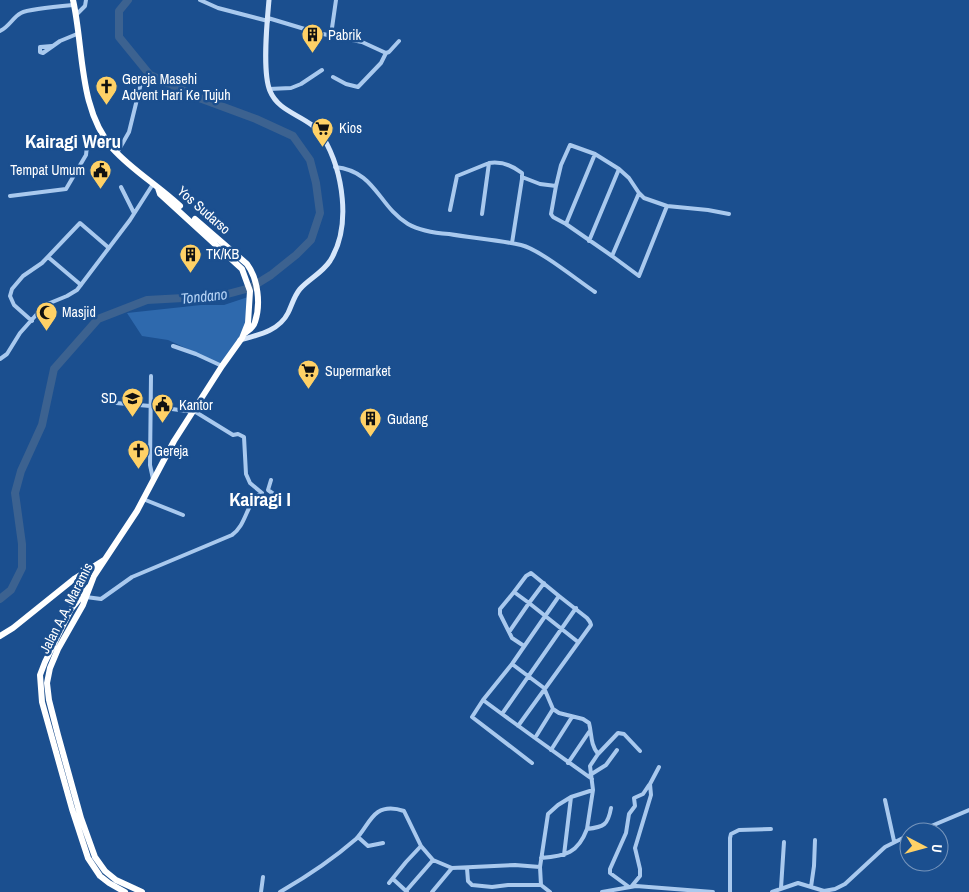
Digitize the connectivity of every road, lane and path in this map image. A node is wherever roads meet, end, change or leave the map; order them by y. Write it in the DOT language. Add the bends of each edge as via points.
graph roads {
  1 [pos="86,0"];
  2 [pos="200,0"];
  3 [pos="269,0"];
  4 [pos="336,0"];
  5 [pos="73,2"];
  6 [pos="76,15"];
  7 [pos="268,20"];
  8 [pos="0,31"];
  9 [pos="78,34"];
  10 [pos="331,35"];
  11 [pos="399,41"];
  12 [pos="52,46"];
  13 [pos="386,53"];
  14 [pos="322,70"];
  15 [pos="333,77"];
  16 [pos="142,79"];
  17 [pos="269,89"];
  18 [pos="104,136"];
  19 [pos="117,153"];
  20 [pos="595,154"];
  21 [pos="489,163"];
  22 [pos="335,168"];
  23 [pos="618,169"];
  24 [pos="522,176"];
  25 [pos="156,186"];
  26 [pos="556,186"];
  27 [pos="121,187"];
  28 [pos="639,193"];
  29 [pos="10,196"];
  30 [pos="667,206"];
  31 [pos="450,210"];
  32 [pos="134,213"];
  33 [pos="482,214"];
  34 [pos="729,214"];
  35 [pos="566,224"];
  36 [pos="589,241"];
  37 [pos="512,243"];
  38 [pos="109,248"];
  39 [pos="612,256"];
  40 [pos="48,257"];
  41 [pos="81,285"];
  42 [pos="595,292"];
  43 [pos="253,310"];
  44 [pos="32,321"];
  45 [pos="240,340"];
  46 [pos="173,346"];
  47 [pos="0,359"];
  48 [pos="222,366"];
  49 [pos="151,376"];
  50 [pos="104,402"];
  51 [pos="150,406"];
  52 [pos="194,412"];
  53 [pos="153,479"];
  54 [pos="271,480"];
  55 [pos="268,490"];
  56 [pos="262,493"];
  57 [pos="143,499"];
  58 [pos="280,502"];
  59 [pos="183,516"];
  60 [pos="105,559"];
  61 [pos="74,579"];
  62 [pos="544,583"];
  63 [pos="87,592"];
  64 [pos="514,592"];
  65 [pos="559,596"];
  66 [pos="529,604"];
  67 [pos="576,608"];
  68 [pos="545,615"];
  69 [pos="561,628"];
  70 [pos="509,632"];
  71 [pos="0,636"];
  72 [pos="578,642"];
  73 [pos="524,646"];
  74 [pos="512,664"];
  75 [pos="528,675"];
  76 [pos="544,688"];
  77 [pos="483,700"];
  78 [pos="553,709"];
  79 [pos="502,714"];
  80 [pos="572,717"];
  81 [pos="518,726"];
  82 [pos="590,732"];
  83 [pos="54,736"];
  84 [pos="534,738"];
  85 [pos="551,750"];
  86 [pos="617,750"];
  87 [pos="640,751"];
  88 [pos="598,754"];
  89 [pos="568,763"];
  90 [pos="532,764"];
  91 [pos="659,767"];
  92 [pos="591,776"];
  93 [pos="650,784"];
  94 [pos="593,790"];
  95 [pos="571,797"];
  96 [pos="885,800"];
  97 [pos="611,808"];
  98 [pos="969,810"];
  99 [pos="941,822"];
  100 [pos="587,829"];
  101 [pos="771,829"];
  102 [pos="358,837"];
  103 [pos="899,839"];
  104 [pos="815,840"];
  105 [pos="894,841"];
  106 [pos="784,842"];
  107 [pos="384,843"];
  108 [pos="421,846"];
  109 [pos="564,855"];
  110 [pos="541,858"];
  111 [pos="433,860"];
  112 [pos="540,866"];
  113 [pos="452,868"];
  114 [pos="467,868"];
  115 [pos="264,877"];
  116 [pos="393,879"];
  117 [pos="389,883"];
  118 [pos="541,885"];
  119 [pos="630,887"];
  120 [pos="781,888"];
  121 [pos="811,888"];
  122 [pos="125,892"];
  123 [pos="142,892"];
  124 [pos="261,892"];
  125 [pos="280,892"];
  126 [pos="406,892"];
  127 [pos="432,892"];
  128 [pos="550,892"];
  129 [pos="602,892"];
  130 [pos="713,892"];
  131 [pos="730,892"];
  132 [pos="772,892"];
  1 -- 6 [label="street" via="86,6"];
  2 -- 7 [label="street" via="218,8"];
  3 -- 7 [label="main road"];
  4 -- 10 [label="street"];
  5 -- 6 [label="highway"];
  5 -- 8 [label="street" via="24,12"];
  6 -- 9 [label="highway"];
  7 -- 10 [label="street"];
  7 -- 17 [label="main road" via="265,68"];
  9 -- 12 [label="street"];
  9 -- 18 [label="highway" via="82,73"];
  10 -- 13 [label="street" via="362,42"];
  11 -- 13 [label="street"];
  13 -- 15 [label="street" via="381,64 358,87"];
  14 -- 17 [label="street" via="291,88"];
  16 -- 19 [label="street" via="128,132"];
  17 -- 22 [label="main road" via="274,100 318,129 331,150"];
  18 -- 19 [label="highway"];
  18 -- 29 [label="street" via="87,146 86,155 66,189"];
  19 -- 25 [label="highway"];
  20 -- 23 [label="street"];
  20 -- 26 [label="street" via="570,145"];
  20 -- 35 [label="street"];
  21 -- 24 [label="street" via="512,166"];
  21 -- 31 [label="street" via="456,176"];
  21 -- 33 [label="street"];
  22 -- 37 [label="street" via="348,170 367,180 396,216 410,225 439,233"];
  22 -- 45 [label="main road" via="344,216 336,249 324,269 299,290 285,319 275,328"];
  23 -- 28 [label="street"];
  23 -- 36 [label="street"];
  24 -- 26 [label="street" via="540,184"];
  24 -- 37 [label="street"];
  25 -- 32 [label="street"];
  25 -- 43 [label="highway, Yos Sudarso" via="160,194 245,273"];
  25 -- 43 [label="highway, Yos Sudarso" via="247,264 257,287"];
  26 -- 35 [label="street" via="551,214"];
  27 -- 32 [label="street"];
  28 -- 30 [label="street"];
  28 -- 39 [label="street"];
  30 -- 34 [label="street"];
  30 -- 39 [label="street" via="639,276"];
  32 -- 38 [label="street"];
  35 -- 36 [label="street"];
  36 -- 39 [label="street"];
  37 -- 42 [label="street" via="530,248"];
  38 -- 40 [label="street" via="80,224"];
  38 -- 41 [label="street"];
  40 -- 41 [label="street"];
  40 -- 44 [label="street" via="23,276 10,292 10,300"];
  41 -- 44 [label="street" via="67,296 45,305"];
  43 -- 45 [label="highway, Yos Sudarso"];
  44 -- 47 [label="street"];
  45 -- 48 [label="highway, Jalan A.A. Maramis"];
  46 -- 48 [label="street"];
  48 -- 52 [label="highway, Jalan A.A. Maramis"];
  49 -- 51 [label="street"];
  50 -- 51 [label="street"];
  51 -- 52 [label="street"];
  51 -- 53 [label="street"];
  52 -- 53 [label="highway, Jalan A.A. Maramis"];
  52 -- 56 [label="street" via="233,435 244,437 246,474 250,483"];
  53 -- 57 [label="highway, Jalan A.A. Maramis"];
  54 -- 55 [label="street"];
  55 -- 56 [label="street"];
  55 -- 58 [label="street"];
  56 -- 63 [label="street" via="232,535 132,577 100,599"];
  57 -- 59 [label="street"];
  57 -- 60 [label="highway, Jalan A.A. Maramis"];
  60 -- 61 [label="highway"];
  60 -- 63 [label="highway, Jalan A.A. Maramis"];
  61 -- 63 [label="highway"];
  61 -- 71 [label="highway"];
  62 -- 64 [label="street" via="531,573"];
  62 -- 65 [label="street"];
  62 -- 66 [label="street"];
  63 -- 83 [label="highway, Jalan A.A. Maramis" via="48,676"];
  63 -- 83 [label="highway" via="79,597 68,615 40,675 42,702"];
  64 -- 66 [label="street"];
  64 -- 70 [label="street" via="499,611"];
  65 -- 67 [label="street"];
  65 -- 68 [label="street"];
  66 -- 68 [label="street"];
  66 -- 70 [label="street"];
  67 -- 69 [label="street"];
  67 -- 72 [label="street" via="591,624"];
  68 -- 69 [label="street"];
  68 -- 73 [label="street"];
  69 -- 72 [label="street"];
  69 -- 75 [label="street"];
  70 -- 73 [label="street"];
  72 -- 76 [label="street"];
  73 -- 74 [label="street"];
  74 -- 75 [label="street"];
  74 -- 77 [label="street"];
  75 -- 76 [label="street"];
  75 -- 79 [label="street"];
  76 -- 78 [label="street"];
  76 -- 81 [label="street"];
  77 -- 79 [label="street"];
  77 -- 90 [label="street" via="472,717"];
  78 -- 80 [label="street"];
  78 -- 84 [label="street"];
  79 -- 81 [label="street"];
  80 -- 82 [label="street" via="587,721"];
  80 -- 85 [label="street"];
  81 -- 84 [label="street"];
  82 -- 88 [label="street" via="592,745"];
  82 -- 89 [label="street"];
  83 -- 122 [label="highway" via="88,858 105,880"];
  83 -- 123 [label="highway, Jalan A.A. Maramis" via="95,858 116,880"];
  84 -- 85 [label="street"];
  85 -- 89 [label="street"];
  86 -- 92 [label="street" via="606,765"];
  87 -- 88 [label="street" via="619,733"];
  88 -- 92 [label="street" via="590,766"];
  89 -- 92 [label="street"];
  91 -- 93 [label="street"];
  92 -- 94 [label="street"];
  93 -- 119 [label="street" via="651,795 635,848 640,876"];
  93 -- 119 [label="street" via="643,794 634,798 635,806 629,814 626,833 610,869 610,873"];
  94 -- 95 [label="street"];
  94 -- 100 [label="street"];
  95 -- 109 [label="street"];
  95 -- 110 [label="street" via="548,814"];
  96 -- 105 [label="street"];
  97 -- 100 [label="street" via="606,823"];
  98 -- 99 [label="street"];
  100 -- 109 [label="street" via="580,845"];
  101 -- 131 [label="street" via="739,830 731,834"];
  102 -- 107 [label="street" via="368,846"];
  102 -- 108 [label="street" via="377,812 396,808 404,812"];
  102 -- 125 [label="street" via="300,881"];
  103 -- 105 [label="street"];
  104 -- 121 [label="street"];
  105 -- 121 [label="street" via="845,884 830,890"];
  106 -- 120 [label="street"];
  108 -- 111 [label="street"];
  108 -- 116 [label="street"];
  109 -- 110 [label="street"];
  110 -- 112 [label="street"];
  111 -- 113 [label="street"];
  111 -- 126 [label="street"];
  112 -- 114 [label="street"];
  112 -- 118 [label="street"];
  113 -- 114 [label="street"];
  113 -- 127 [label="street"];
  114 -- 118 [label="street" via="468,881 472,885"];
  115 -- 124 [label="street"];
  116 -- 117 [label="street"];
  116 -- 126 [label="street"];
  118 -- 128 [label="street"];
  119 -- 129 [label="street"];
  119 -- 130 [label="street"];
  120 -- 121 [label="street" via="798,883"];
  120 -- 132 [label="street"];
}
